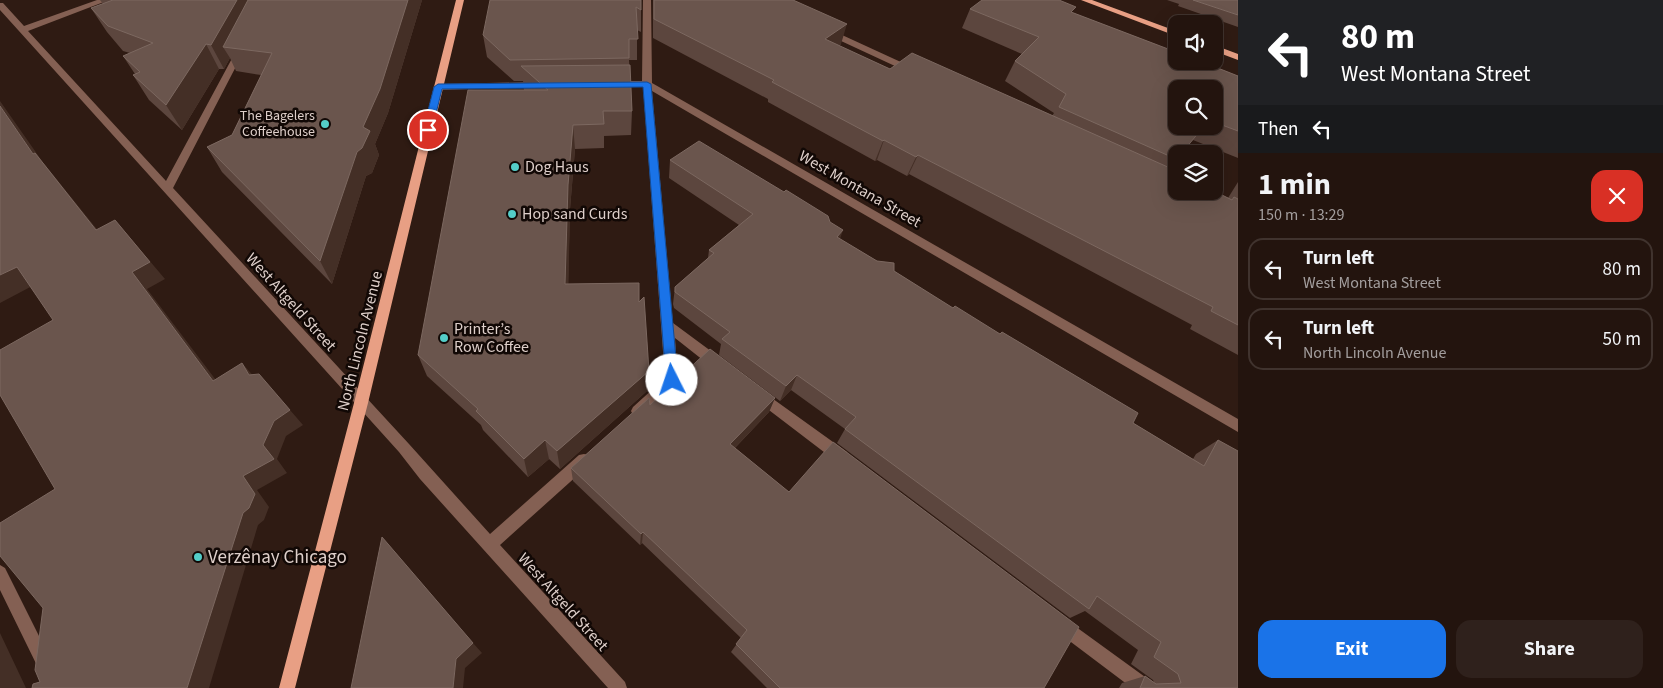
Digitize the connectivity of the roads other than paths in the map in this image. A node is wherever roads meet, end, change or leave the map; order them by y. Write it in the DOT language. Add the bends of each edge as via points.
graph roads {
  1 [pos="105,0"];
  2 [pos="460,0"];
  3 [pos="647,0"];
  4 [pos="1085,0"];
  5 [pos="0,5"];
  6 [pos="822,29"];
  7 [pos="22,30"];
  8 [pos="1168,31"];
  9 [pos="244,42"];
  10 [pos="1223,51"];
  11 [pos="1238,57"];
  12 [pos="921,75"];
  13 [pos="647,84"];
  14 [pos="552,85"];
  15 [pos="600,85"];
  16 [pos="438,87"];
  17 [pos="166,189"];
  18 [pos="668,326"];
  19 [pos="732,374"];
  20 [pos="748,386"];
  21 [pos="361,403"];
  22 [pos="628,420"];
  23 [pos="1238,426"];
  24 [pos="591,453"];
  25 [pos="852,465"];
  26 [pos="489,545"];
  27 [pos="0,573"];
  28 [pos="1050,616"];
  29 [pos="57,688"];
  30 [pos="287,688"];
  31 [pos="619,688"];
  32 [pos="1146,688"];
  1 -- 7 [label="street"];
  2 -- 16 [label="main road, North Lincoln Avenue"];
  3 -- 13 [label="street"];
  4 -- 8 [label="main road"];
  5 -- 7 [label="street, West Altgeld Street"];
  6 -- 12 [label="street"];
  7 -- 17 [label="street, West Altgeld Street"];
  9 -- 17 [label="street"];
  10 -- 11 [label="main road"];
  13 -- 15 [label="street"];
  13 -- 18 [label="street"];
  13 -- 23 [label="street, West Montana Street"];
  14 -- 16 [label="street"];
  16 -- 21 [label="main road, North Lincoln Avenue"];
  17 -- 21 [label="street, West Altgeld Street"];
  18 -- 19 [label="street"];
  18 -- 22 [label="street" via="672,380"];
  20 -- 25 [label="street"];
  21 -- 26 [label="street, West Altgeld Street"];
  21 -- 30 [label="main road, North Lincoln Avenue"];
  24 -- 26 [label="street"];
  26 -- 31 [label="street, West Altgeld Street"];
  27 -- 29 [label="street"];
  28 -- 32 [label="street"];
}
